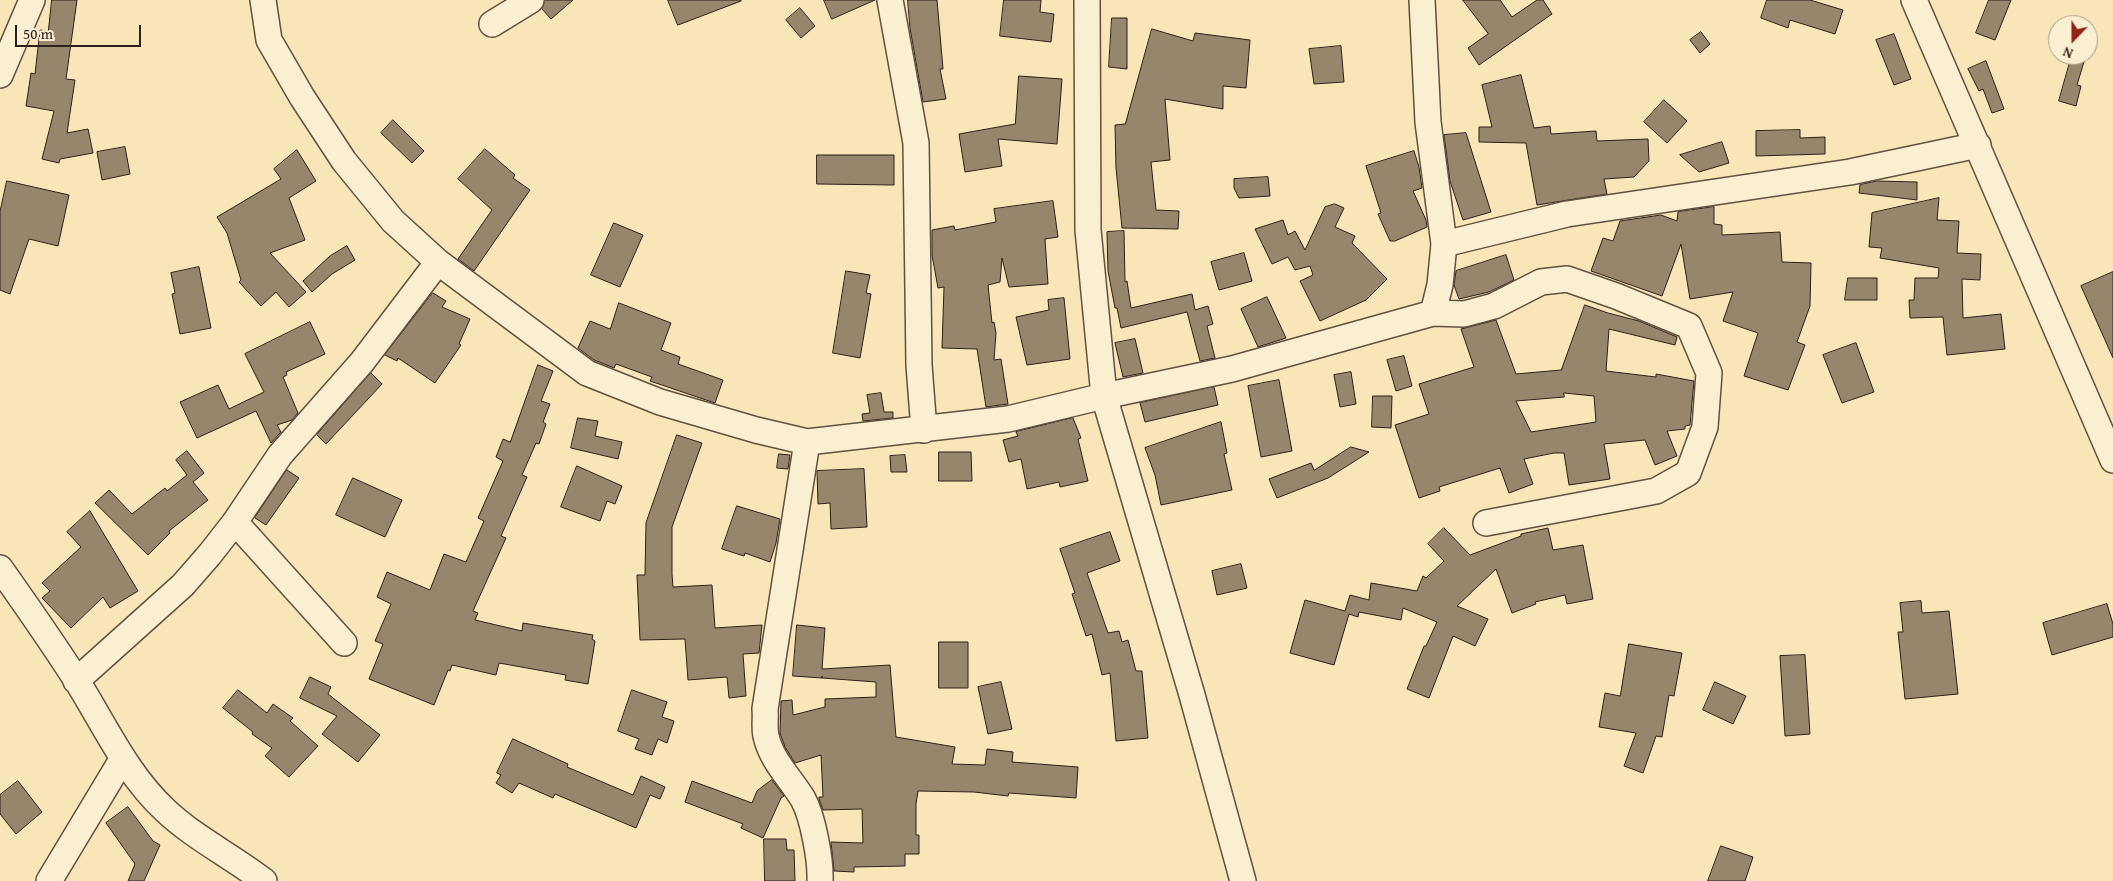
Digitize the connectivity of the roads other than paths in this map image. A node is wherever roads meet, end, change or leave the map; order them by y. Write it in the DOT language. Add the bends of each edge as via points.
graph roads {
  1 [pos="32,0"];
  2 [pos="263,0"];
  3 [pos="531,0"];
  4 [pos="890,0"];
  5 [pos="1087,0"];
  6 [pos="1422,0"];
  7 [pos="1914,0"];
  8 [pos="492,24"];
  9 [pos="0,75"];
  10 [pos="1978,145"];
  11 [pos="1444,244"];
  12 [pos="438,262"];
  13 [pos="1433,312"];
  14 [pos="1104,396"];
  15 [pos="924,430"];
  16 [pos="807,442"];
  17 [pos="2113,460"];
  18 [pos="235,522"];
  19 [pos="1486,523"];
  20 [pos="0,568"];
  21 [pos="344,643"];
  22 [pos="76,680"];
  23 [pos="124,758"];
  24 [pos="49,881"];
  25 [pos="264,881"];
  26 [pos="820,881"];
  27 [pos="1243,881"];
  1 -- 9 [label="street"];
  2 -- 12 [label="street" via="269,40 344,161 394,221"];
  3 -- 8 [label="street"];
  4 -- 15 [label="street" via="916,143 918,365"];
  5 -- 14 [label="street" via="1088,230"];
  6 -- 11 [label="street" via="1428,122"];
  7 -- 10 [label="street"];
  10 -- 11 [label="street" via="1850,172 1567,214"];
  10 -- 17 [label="street"];
  11 -- 13 [label="street" via="1440,285"];
  12 -- 16 [label="street" via="587,373 660,402"];
  12 -- 18 [label="street" via="362,362 280,455"];
  13 -- 14 [label="street" via="1232,368"];
  13 -- 19 [label="street" via="1464,314 1494,306 1541,282 1567,279 1689,326 1709,373 1705,427 1688,473 1656,491"];
  14 -- 15 [label="street" via="1008,419"];
  14 -- 27 [label="street"];
  15 -- 16 [label="street"];
  16 -- 26 [label="street" via="765,710 766,736 778,763 804,800 813,832"];
  18 -- 21 [label="street"];
  18 -- 22 [label="street" via="183,585"];
  20 -- 22 [label="street"];
  22 -- 23 [label="street"];
  23 -- 24 [label="street"];
  23 -- 25 [label="street" via="145,790 165,811"];
}
